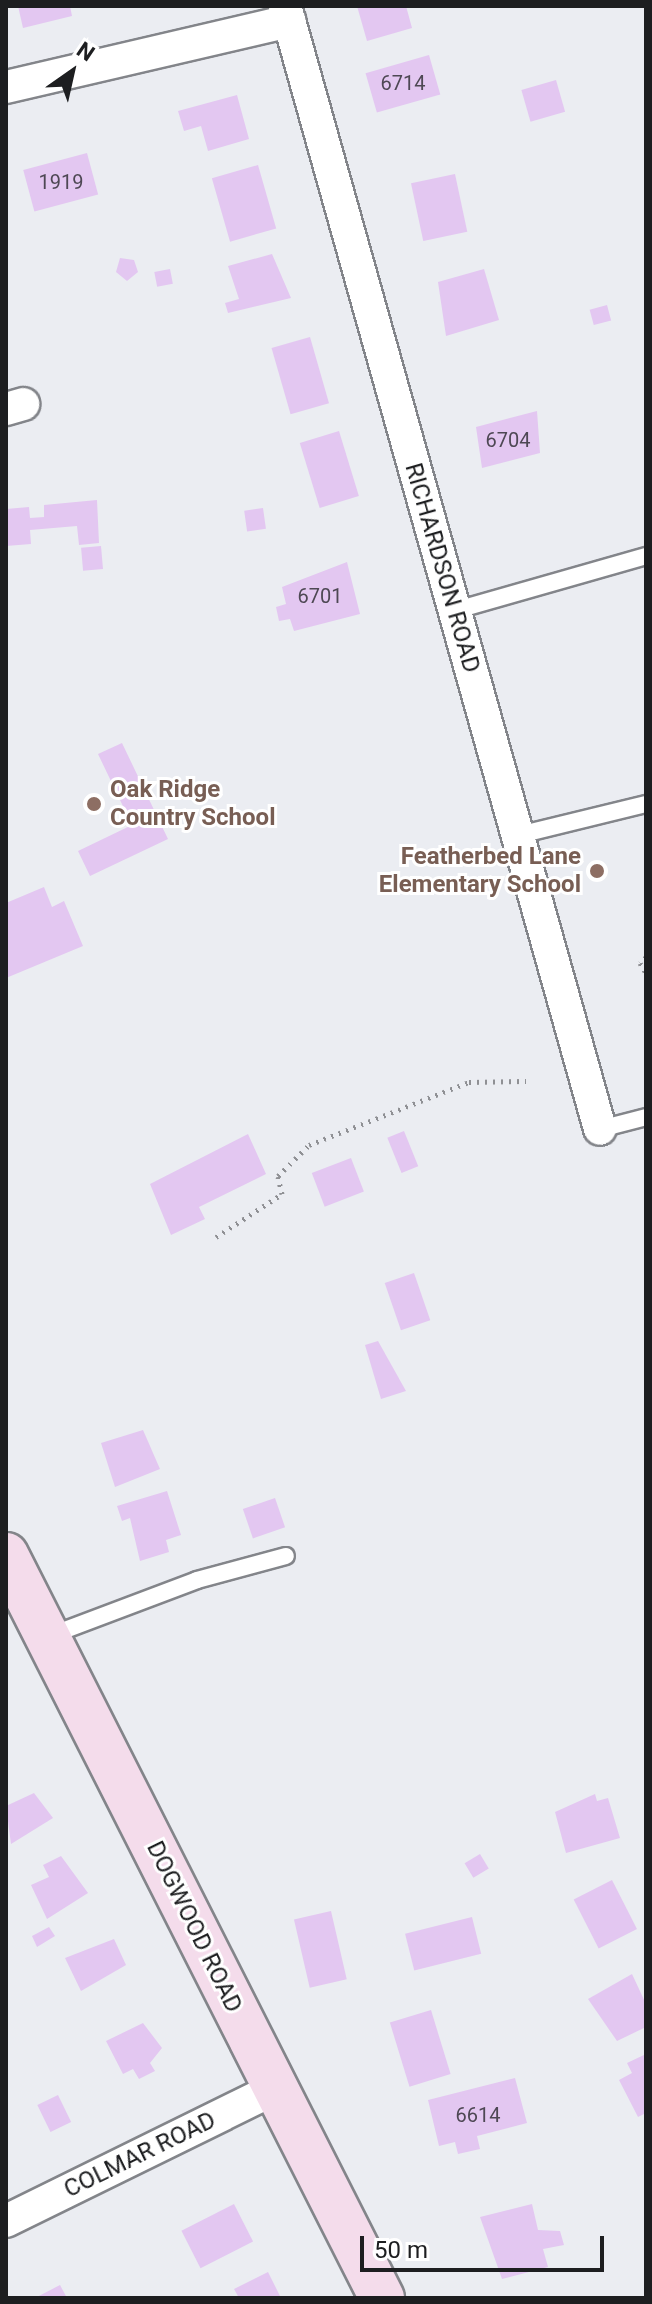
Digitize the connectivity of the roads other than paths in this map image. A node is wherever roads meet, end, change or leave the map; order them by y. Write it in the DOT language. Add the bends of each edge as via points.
graph roads {
  1 [pos="287,14"];
  2 [pos="6,87"];
  3 [pos="646,556"];
  4 [pos="453,611"];
  5 [pos="646,804"];
  6 [pos="519,835"];
  7 [pos="646,1117"];
  8 [pos="600,1129"];
  9 [pos="6,1555"];
  10 [pos="286,1556"];
  11 [pos="48,1637"];
  12 [pos="274,2089"];
  13 [pos="6,2221"];
  14 [pos="382,2298"];
  1 -- 2 [label="street"];
  1 -- 4 [label="street, RICHARDSON ROAD"];
  3 -- 4 [label="lane"];
  4 -- 6 [label="street, RICHARDSON ROAD"];
  5 -- 6 [label="lane"];
  6 -- 8 [label="street, RICHARDSON ROAD"];
  7 -- 8 [label="lane"];
  9 -- 11 [label="main road, DOGWOOD ROAD"];
  10 -- 11 [label="lane" via="197,1580"];
  11 -- 12 [label="main road, DOGWOOD ROAD"];
  12 -- 13 [label="street, COLMAR ROAD"];
  12 -- 14 [label="main road, DOGWOOD ROAD"];
}
